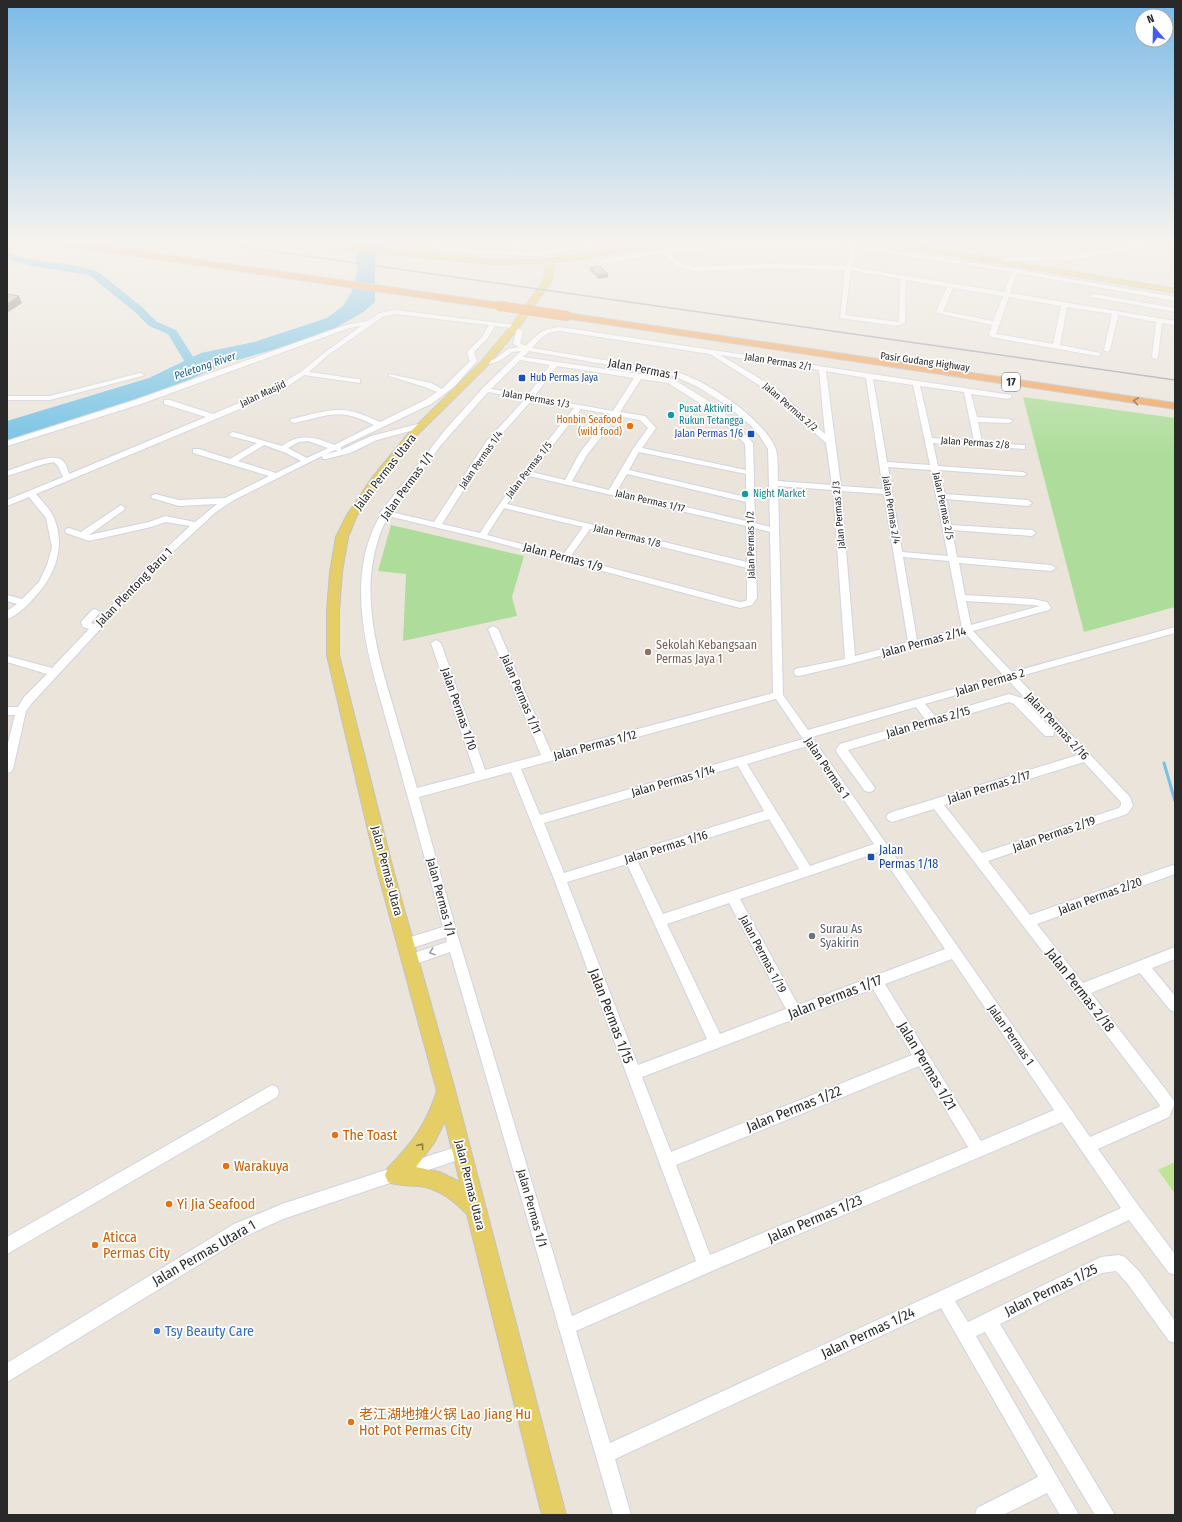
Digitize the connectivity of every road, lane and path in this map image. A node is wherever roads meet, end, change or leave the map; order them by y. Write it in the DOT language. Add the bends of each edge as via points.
graph roads {
  1 [pos="525,311"];
  2 [pos="554,311"];
  3 [pos="843,311"];
  4 [pos="902,311"];
  5 [pos="939,311"];
  6 [pos="1000,311"];
  7 [pos="1063,311"];
  8 [pos="1103,311"];
  9 [pos="1168,311"];
  10 [pos="568,313"];
  11 [pos="1114,313"];
  12 [pos="1159,321"];
  13 [pos="370,322"];
  14 [pos="1167,322"];
  15 [pos="493,323"];
  16 [pos="1175,323"];
  17 [pos="996,324"];
  18 [pos="514,327"];
  19 [pos="549,330"];
  20 [pos="1056,347"];
  21 [pos="528,349"];
  22 [pos="1107,350"];
  23 [pos="707,351"];
  24 [pos="1098,354"];
  25 [pos="1155,357"];
  26 [pos="519,358"];
  27 [pos="485,363"];
  28 [pos="555,364"];
  29 [pos="822,369"];
  30 [pos="303,373"];
  31 [pos="140,375"];
  32 [pos="391,375"];
  33 [pos="639,376"];
  34 [pos="869,376"];
  35 [pos="356,381"];
  36 [pos="916,383"];
  37 [pos="428,384"];
  38 [pos="451,385"];
  39 [pos="486,390"];
  40 [pos="967,390"];
  41 [pos="443,392"];
  42 [pos="1008,397"];
  43 [pos="7,398"];
  44 [pos="1175,398"];
  45 [pos="529,399"];
  46 [pos="167,402"];
  47 [pos="1175,406"];
  48 [pos="578,407"];
  49 [pos="615,413"];
  50 [pos="213,417"];
  51 [pos="973,419"];
  52 [pos="294,421"];
  53 [pos="1009,422"];
  54 [pos="380,425"];
  55 [pos="422,425"];
  56 [pos="233,434"];
  57 [pos="412,435"];
  58 [pos="374,438"];
  59 [pos="928,440"];
  60 [pos="263,442"];
  61 [pos="830,442"];
  62 [pos="7,444"];
  63 [pos="979,444"];
  64 [pos="1022,447"];
  65 [pos="284,448"];
  66 [pos="335,448"];
  67 [pos="637,449"];
  68 [pos="196,451"];
  69 [pos="347,451"];
  70 [pos="317,456"];
  71 [pos="307,461"];
  72 [pos="231,462"];
  73 [pos="884,464"];
  74 [pos="935,468"];
  75 [pos="624,471"];
  76 [pos="526,472"];
  77 [pos="750,473"];
  78 [pos="7,474"];
  79 [pos="1023,474"];
  80 [pos="277,476"];
  81 [pos="67,478"];
  82 [pos="568,482"];
  83 [pos="774,483"];
  84 [pos="837,488"];
  85 [pos="612,492"];
  86 [pos="887,492"];
  87 [pos="31,493"];
  88 [pos="155,496"];
  89 [pos="941,496"];
  90 [pos="750,500"];
  91 [pos="226,501"];
  92 [pos="7,502"];
  93 [pos="1028,502"];
  94 [pos="502,505"];
  95 [pos="121,508"];
  96 [pos="384,513"];
  97 [pos="197,525"];
  98 [pos="437,525"];
  99 [pos="750,525"];
  100 [pos="588,526"];
  101 [pos="947,527"];
  102 [pos="774,530"];
  103 [pos="69,531"];
  104 [pos="1032,533"];
  105 [pos="82,536"];
  106 [pos="482,536"];
  107 [pos="898,554"];
  108 [pos="565,558"];
  109 [pos="954,560"];
  110 [pos="752,566"];
  111 [pos="1051,568"];
  112 [pos="7,598"];
  113 [pos="961,598"];
  114 [pos="24,603"];
  115 [pos="740,605"];
  116 [pos="95,612"];
  117 [pos="7,616"];
  118 [pos="95,628"];
  119 [pos="493,629"];
  120 [pos="967,630"];
  121 [pos="1175,630"];
  122 [pos="436,643"];
  123 [pos="913,644"];
  124 [pos="7,659"];
  125 [pos="850,661"];
  126 [pos="54,672"];
  127 [pos="799,672"];
  128 [pos="1010,676"];
  129 [pos="778,695"];
  130 [pos="918,702"];
  131 [pos="7,711"];
  132 [pos="21,711"];
  133 [pos="934,721"];
  134 [pos="1048,733"];
  135 [pos="807,738"];
  136 [pos="1086,756"];
  137 [pos="548,758"];
  138 [pos="740,761"];
  139 [pos="515,767"];
  140 [pos="7,769"];
  141 [pos="482,776"];
  142 [pos="869,788"];
  143 [pos="413,794"];
  144 [pos="936,803"];
  145 [pos="1127,806"];
  146 [pos="771,814"];
  147 [pos="892,817"];
  148 [pos="536,820"];
  149 [pos="881,847"];
  150 [pos="630,858"];
  151 [pos="979,859"];
  152 [pos="1173,870"];
  153 [pos="807,872"];
  154 [pos="560,879"];
  155 [pos="732,896"];
  156 [pos="659,921"];
  157 [pos="1027,922"];
  158 [pos="452,937"];
  159 [pos="408,952"];
  160 [pos="954,952"];
  161 [pos="1175,953"];
  162 [pos="1142,966"];
  163 [pos="876,982"];
  164 [pos="1080,991"];
  165 [pos="1175,1006"];
  166 [pos="795,1013"];
  167 [pos="716,1042"];
  168 [pos="922,1058"];
  169 [pos="633,1074"];
  170 [pos="446,1090"];
  171 [pos="272,1092"];
  172 [pos="1065,1113"];
  173 [pos="1088,1146"];
  174 [pos="978,1150"];
  175 [pos="462,1152"];
  176 [pos="666,1161"];
  177 [pos="395,1175"];
  178 [pos="475,1207"];
  179 [pos="1132,1211"];
  180 [pos="7,1246"];
  181 [pos="706,1265"];
  182 [pos="1175,1267"];
  183 [pos="944,1298"];
  184 [pos="988,1321"];
  185 [pos="567,1327"];
  186 [pos="964,1333"];
  187 [pos="1175,1335"];
  188 [pos="7,1372"];
  189 [pos="604,1455"];
  190 [pos="1050,1481"];
  191 [pos="554,1515"];
  192 [pos="622,1515"];
  193 [pos="984,1515"];
  194 [pos="1070,1515"];
  195 [pos="1106,1515"];
  1 -- 18 [label="main road, Jalan Permas Utara"];
  2 -- 10 [label="highway, Pasir Gudang Highway / 17, bridge"];
  3 -- 4 [label="street" via="842,317 897,324 902,323"];
  5 -- 17 [label="street"];
  6 -- 17 [label="street"];
  7 -- 20 [label="street"];
  8 -- 11 [label="street"];
  9 -- 14 [label="street"];
  10 -- 44 [label="highway, Pasir Gudang Highway / 17"];
  47 -- 10 [label="highway, Pasir Gudang Highway / 17, one-way"];
  11 -- 12 [label="street"];
  11 -- 22 [label="street"];
  12 -- 14 [label="street"];
  12 -- 25 [label="street"];
  13 -- 15 [label="street, Jalan Masjid" via="382,314 395,312"];
  13 -- 30 [label="street, Jalan Masjid"];
  13 -- 62 [label="street" via="348,326 138,402"];
  14 -- 16 [label="street"];
  15 -- 18 [label="street, Jalan Masjid"];
  15 -- 38 [label="street, Jalan Plentong Baru 1" via="485,338 470,352 474,361"];
  17 -- 20 [label="street" via="993,336"];
  18 -- 21 [label="street" via="520,332 516,344"];
  18 -- 27 [label="main road, Jalan Permas Utara"];
  19 -- 21 [label="street, Jalan Permas 1/1" via="542,333"];
  19 -- 23 [label="street, Jalan Permas 2/1" via="560,329"];
  20 -- 24 [label="street"];
  21 -- 26 [label="street, Jalan Permas 1/1"];
  21 -- 27 [label="street, Jalan Permas 1" via="510,350 497,360"];
  21 -- 83 [label="street, Jalan Permas 1" via="676,374 692,380 733,407 763,435 772,452"];
  23 -- 29 [label="street, Jalan Permas 2/1"];
  23 -- 61 [label="street, Jalan Permas 2/2" via="773,390"];
  26 -- 28 [label="street, Jalan Permas 1/2"];
  26 -- 39 [label="street, Jalan Permas 1/1"];
  27 -- 55 [label="main road, Jalan Permas Utara"];
  28 -- 33 [label="street, Jalan Permas 1/2"];
  28 -- 45 [label="street, Jalan Permas 1/4"];
  29 -- 34 [label="street, Jalan Permas 2/1"];
  29 -- 61 [label="street, Jalan Permas 2/3"];
  30 -- 35 [label="street"];
  30 -- 50 [label="street, Jalan Masjid" via="275,391"];
  31 -- 43 [label="street" via="50,398"];
  32 -- 37 [label="street"];
  33 -- 49 [label="street"];
  33 -- 77 [label="street, Jalan Permas 1/2" via="670,381 721,415 750,444"];
  34 -- 36 [label="street, Jalan Permas 2/1"];
  34 -- 73 [label="street, Jalan Permas 2/4"];
  36 -- 40 [label="street, Jalan Permas 2/1"];
  36 -- 59 [label="street, Jalan Permas 2/5"];
  37 -- 38 [label="street"];
  37 -- 41 [label="street"];
  38 -- 41 [label="street, Jalan Plentong Baru 1"];
  39 -- 45 [label="street, Jalan Permas 1/3"];
  39 -- 96 [label="street, Jalan Permas 1/1" via="439,441"];
  40 -- 42 [label="street, Jalan Permas 2/1"];
  40 -- 51 [label="street"];
  41 -- 54 [label="street, Jalan Plentong Baru 1" via="413,410"];
  45 -- 48 [label="street, Jalan Permas 1/3"];
  45 -- 98 [label="street, Jalan Permas 1/4" via="489,444"];
  46 -- 50 [label="street"];
  48 -- 49 [label="street, Jalan Permas 1/3"];
  48 -- 76 [label="street, Jalan Permas 1/5"];
  49 -- 67 [label="street, Jalan Permas 1/3" via="642,418 652,428"];
  49 -- 82 [label="street" via="583,454"];
  50 -- 81 [label="street, Jalan Masjid"];
  51 -- 53 [label="street"];
  51 -- 63 [label="street"];
  52 -- 54 [label="street" via="342,412"];
  54 -- 66 [label="street, Jalan Plentong Baru 1"];
  55 -- 57 [label="main road, Jalan Permas Utara"];
  55 -- 58 [label="street, Jalan Plentong Baru 1"];
  56 -- 60 [label="street"];
  57 -- 58 [label="street, Jalan Plentong Baru 1"];
  57 -- 159 [label="main road, Jalan Permas Utara" via="376,480 352,515 342,537 333,611 333,655"];
  58 -- 69 [label="street, Jalan Plentong Baru 1"];
  59 -- 63 [label="street, Jalan Permas 2/8"];
  59 -- 74 [label="street, Jalan Permas 2/5"];
  60 -- 65 [label="street"];
  60 -- 72 [label="street"];
  61 -- 84 [label="street, Jalan Permas 2/3"];
  63 -- 64 [label="street, Jalan Permas 2/8"];
  65 -- 66 [label="street" via="301,439 321,442"];
  65 -- 71 [label="street"];
  66 -- 69 [label="street"];
  66 -- 70 [label="street, Jalan Plentong Baru 1"];
  67 -- 75 [label="street"];
  67 -- 77 [label="street"];
  68 -- 72 [label="street"];
  69 -- 70 [label="street, Jalan Plentong Baru 1" via="329,457"];
  70 -- 71 [label="street, Jalan Plentong Baru 1"];
  71 -- 80 [label="street, Jalan Plentong Baru 1"];
  72 -- 80 [label="street"];
  73 -- 74 [label="street"];
  73 -- 86 [label="street, Jalan Permas 2/4"];
  74 -- 79 [label="street"];
  74 -- 89 [label="street, Jalan Permas 2/5"];
  75 -- 85 [label="street"];
  75 -- 90 [label="street"];
  76 -- 82 [label="street, Jalan Permas 1/17"];
  76 -- 94 [label="street, Jalan Permas 1/5"];
  77 -- 90 [label="street, Jalan Permas 1/2"];
  78 -- 81 [label="street" via="56,460 59,461"];
  80 -- 91 [label="street, Jalan Plentong Baru 1"];
  81 -- 87 [label="street, Jalan Masjid"];
  82 -- 85 [label="street, Jalan Permas 1/17"];
  83 -- 84 [label="street"];
  83 -- 102 [label="street, Jalan Permas 1"];
  84 -- 86 [label="street"];
  84 -- 125 [label="street, Jalan Permas 2/3"];
  85 -- 99 [label="street, Jalan Permas 1/17"];
  86 -- 107 [label="street, Jalan Permas 2/4"];
  87 -- 92 [label="street, Jalan Masjid"];
  87 -- 114 [label="street" via="50,518 56,547 43,583"];
  88 -- 91 [label="street" via="180,503"];
  89 -- 93 [label="street"];
  89 -- 101 [label="street, Jalan Permas 2/5"];
  90 -- 99 [label="street, Jalan Permas 1/2"];
  91 -- 97 [label="street, Jalan Plentong Baru 1"];
  94 -- 100 [label="street, Jalan Permas 1/8"];
  94 -- 106 [label="street, Jalan Permas 1/5"];
  95 -- 105 [label="street"];
  96 -- 98 [label="street, Jalan Permas 1/9"];
  96 -- 143 [label="street, Jalan Permas 1/1" via="371,545 366,572 369,640"];
  97 -- 105 [label="street" via="165,519 99,537"];
  97 -- 118 [label="street, Jalan Plentong Baru 1" via="162,557"];
  98 -- 106 [label="street, Jalan Permas 1/9"];
  99 -- 102 [label="street, Jalan Permas 1/17"];
  99 -- 110 [label="street, Jalan Permas 1/2"];
  100 -- 108 [label="street"];
  100 -- 110 [label="street, Jalan Permas 1/8"];
  101 -- 104 [label="street"];
  101 -- 109 [label="street, Jalan Permas 2/5"];
  102 -- 129 [label="street, Jalan Permas 1"];
  103 -- 105 [label="street"];
  106 -- 108 [label="street, Jalan Permas 1/9"];
  107 -- 109 [label="street"];
  107 -- 123 [label="street, Jalan Permas 2/4"];
  108 -- 115 [label="street, Jalan Permas 1/9"];
  109 -- 111 [label="street"];
  109 -- 113 [label="street, Jalan Permas 2/5"];
  110 -- 115 [label="street, Jalan Permas 1/2" via="751,601"];
  112 -- 114 [label="street"];
  113 -- 120 [label="street, Jalan Permas 2/5"];
  113 -- 120 [label="street, Jalan Permas 2/14" via="1033,602 1046,606 1040,611"];
  114 -- 117 [label="street"];
  116 -- 118 [label="street" via="86,622 86,625"];
  118 -- 126 [label="street, Jalan Plentong Baru 1"];
  119 -- 137 [label="street, Jalan Permas 1/11"];
  120 -- 123 [label="street, Jalan Permas 2/14"];
  120 -- 128 [label="street, Jalan Permas 2/16"];
  121 -- 128 [label="street, Jalan Permas 2"];
  122 -- 141 [label="street, Jalan Permas 1/10"];
  123 -- 125 [label="street, Jalan Permas 2/14"];
  124 -- 126 [label="street"];
  125 -- 127 [label="street, Jalan Permas 2/14"];
  126 -- 132 [label="street, Jalan Plentong Baru 1"];
  128 -- 130 [label="street, Jalan Permas 2"];
  128 -- 136 [label="street, Jalan Permas 2/16"];
  129 -- 135 [label="street, Jalan Permas 1"];
  129 -- 137 [label="street, Jalan Permas 1/12"];
  130 -- 133 [label="street"];
  130 -- 135 [label="street, Jalan Permas 2"];
  131 -- 132 [label="street"];
  132 -- 140 [label="street, Jalan Plentong Baru 1"];
  133 -- 134 [label="street, Jalan Permas 2/15" via="1009,698 1018,701"];
  133 -- 142 [label="street, Jalan Permas 2/15" via="842,748"];
  135 -- 138 [label="street, Jalan Permas 1/14"];
  135 -- 149 [label="street, Jalan Permas 1"];
  136 -- 144 [label="street, Jalan Permas 2/17"];
  136 -- 145 [label="street, Jalan Permas 2/16" via="1126,800"];
  137 -- 139 [label="street, Jalan Permas 1/12"];
  138 -- 146 [label="street"];
  138 -- 148 [label="street, Jalan Permas 1/14"];
  139 -- 141 [label="street, Jalan Permas 1/12"];
  139 -- 148 [label="street, Jalan Permas 1/15"];
  141 -- 143 [label="street, Jalan Permas 1/12"];
  143 -- 158 [label="street, Jalan Permas 1/1"];
  144 -- 147 [label="street, Jalan Permas 2/17"];
  144 -- 151 [label="street, Jalan Permas 2/18"];
  145 -- 151 [label="street, Jalan Permas 2/19" via="1123,811"];
  146 -- 150 [label="street, Jalan Permas 1/16"];
  146 -- 153 [label="street"];
  148 -- 154 [label="street, Jalan Permas 1/15"];
  149 -- 153 [label="street"];
  149 -- 160 [label="street, Jalan Permas 1"];
  150 -- 154 [label="street, Jalan Permas 1/16"];
  150 -- 156 [label="street"];
  151 -- 157 [label="street, Jalan Permas 2/18"];
  152 -- 157 [label="street, Jalan Permas 2/20"];
  153 -- 155 [label="street"];
  154 -- 169 [label="street, Jalan Permas 1/15"];
  155 -- 156 [label="street"];
  155 -- 166 [label="street, Jalan Permas 1/19"];
  156 -- 167 [label="street"];
  157 -- 164 [label="street, Jalan Permas 2/18"];
  158 -- 159 [label="street"];
  158 -- 185 [label="street, Jalan Permas 1/1"];
  159 -- 170 [label="main road, Jalan Permas Utara"];
  160 -- 163 [label="street, Jalan Permas 1/17"];
  160 -- 172 [label="street, Jalan Permas 1"];
  161 -- 162 [label="street"];
  162 -- 164 [label="street"];
  162 -- 165 [label="street"];
  163 -- 166 [label="street, Jalan Permas 1/17"];
  163 -- 168 [label="street, Jalan Permas 1/21"];
  164 -- 173 [label="street, Jalan Permas 2/18" via="1168,1104 1164,1112"];
  166 -- 167 [label="street, Jalan Permas 1/17"];
  167 -- 169 [label="street, Jalan Permas 1/17"];
  168 -- 174 [label="street, Jalan Permas 1/21"];
  168 -- 176 [label="street, Jalan Permas 1/22"];
  169 -- 176 [label="street, Jalan Permas 1/15"];
  170 -- 175 [label="main road, Jalan Permas Utara"];
  177 -- 170 [label="main road, one-way" via="420,1149 431,1133"];
  171 -- 180 [label="street"];
  172 -- 173 [label="street, Jalan Permas 1"];
  172 -- 174 [label="street, Jalan Permas 1/23"];
  173 -- 179 [label="street, Jalan Permas 1"];
  174 -- 181 [label="street, Jalan Permas 1/23"];
  175 -- 177 [label="street, Jalan Permas Utara 1"];
  175 -- 178 [label="main road, Jalan Permas Utara"];
  176 -- 181 [label="street, Jalan Permas 1/15"];
  177 -- 178 [label="main road" via="426,1177 444,1182"];
  177 -- 188 [label="street, Jalan Permas Utara 1" via="282,1212 240,1230"];
  178 -- 191 [label="main road, Jalan Permas Utara"];
  179 -- 182 [label="street, Jalan Permas 1"];
  179 -- 183 [label="street, Jalan Permas 1/24"];
  181 -- 185 [label="street, Jalan Permas 1/23"];
  183 -- 186 [label="street"];
  183 -- 189 [label="street, Jalan Permas 1/24"];
  184 -- 186 [label="street, Jalan Permas 1/25"];
  184 -- 187 [label="street, Jalan Permas 1/25" via="1101,1265 1119,1263 1133,1277"];
  184 -- 195 [label="street"];
  185 -- 189 [label="street, Jalan Permas 1/1"];
  186 -- 190 [label="street"];
  189 -- 192 [label="street, Jalan Permas 1/1"];
  190 -- 193 [label="street"];
  190 -- 194 [label="street"];
}
